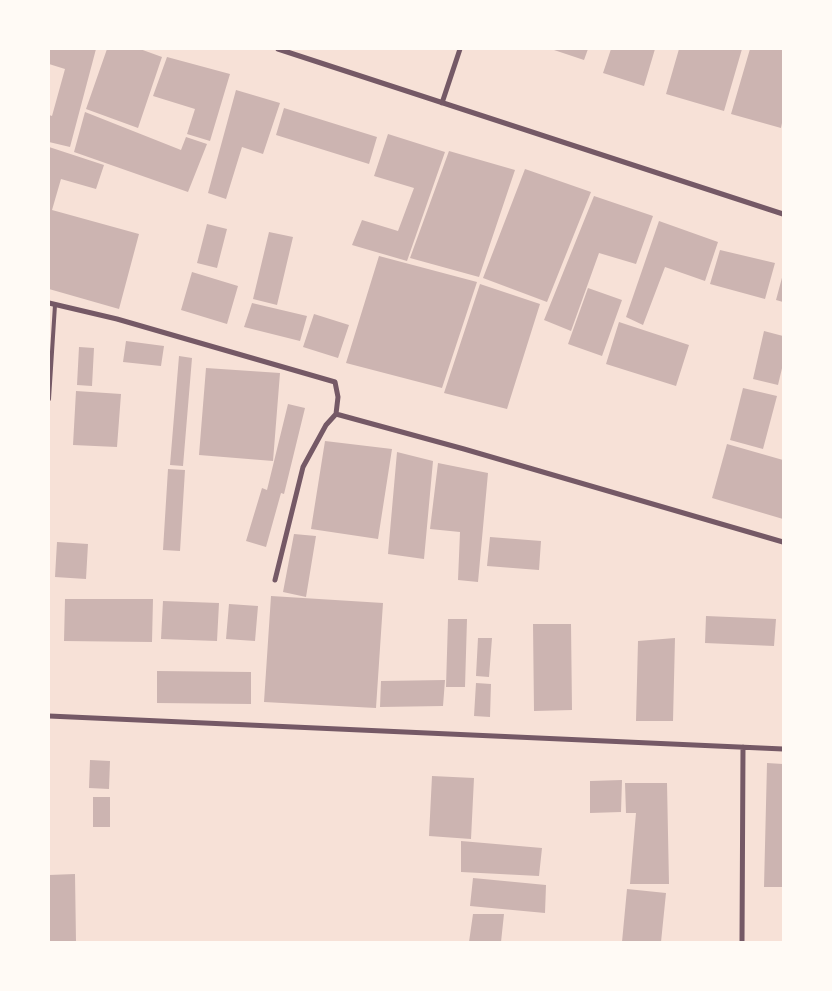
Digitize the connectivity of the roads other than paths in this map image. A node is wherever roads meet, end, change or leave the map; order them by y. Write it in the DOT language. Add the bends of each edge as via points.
graph roads {
  1 [pos="278,49"];
  2 [pos="460,49"];
  3 [pos="442,102"];
  4 [pos="783,214"];
  5 [pos="52,304"];
  6 [pos="49,398"];
  7 [pos="336,414"];
  8 [pos="783,542"];
  9 [pos="275,580"];
  10 [pos="49,716"];
  11 [pos="743,747"];
  12 [pos="783,749"];
  13 [pos="742,942"];
  1 -- 3 [label="street"];
  2 -- 3 [label="street"];
  3 -- 4 [label="street"];
  5 -- 6 [label="lane"];
  5 -- 7 [label="street" via="117,319 335,382 338,397"];
  7 -- 8 [label="street"];
  7 -- 9 [label="street" via="326,425 303,466"];
  10 -- 11 [label="street"];
  11 -- 12 [label="street"];
  11 -- 13 [label="street"];
}
